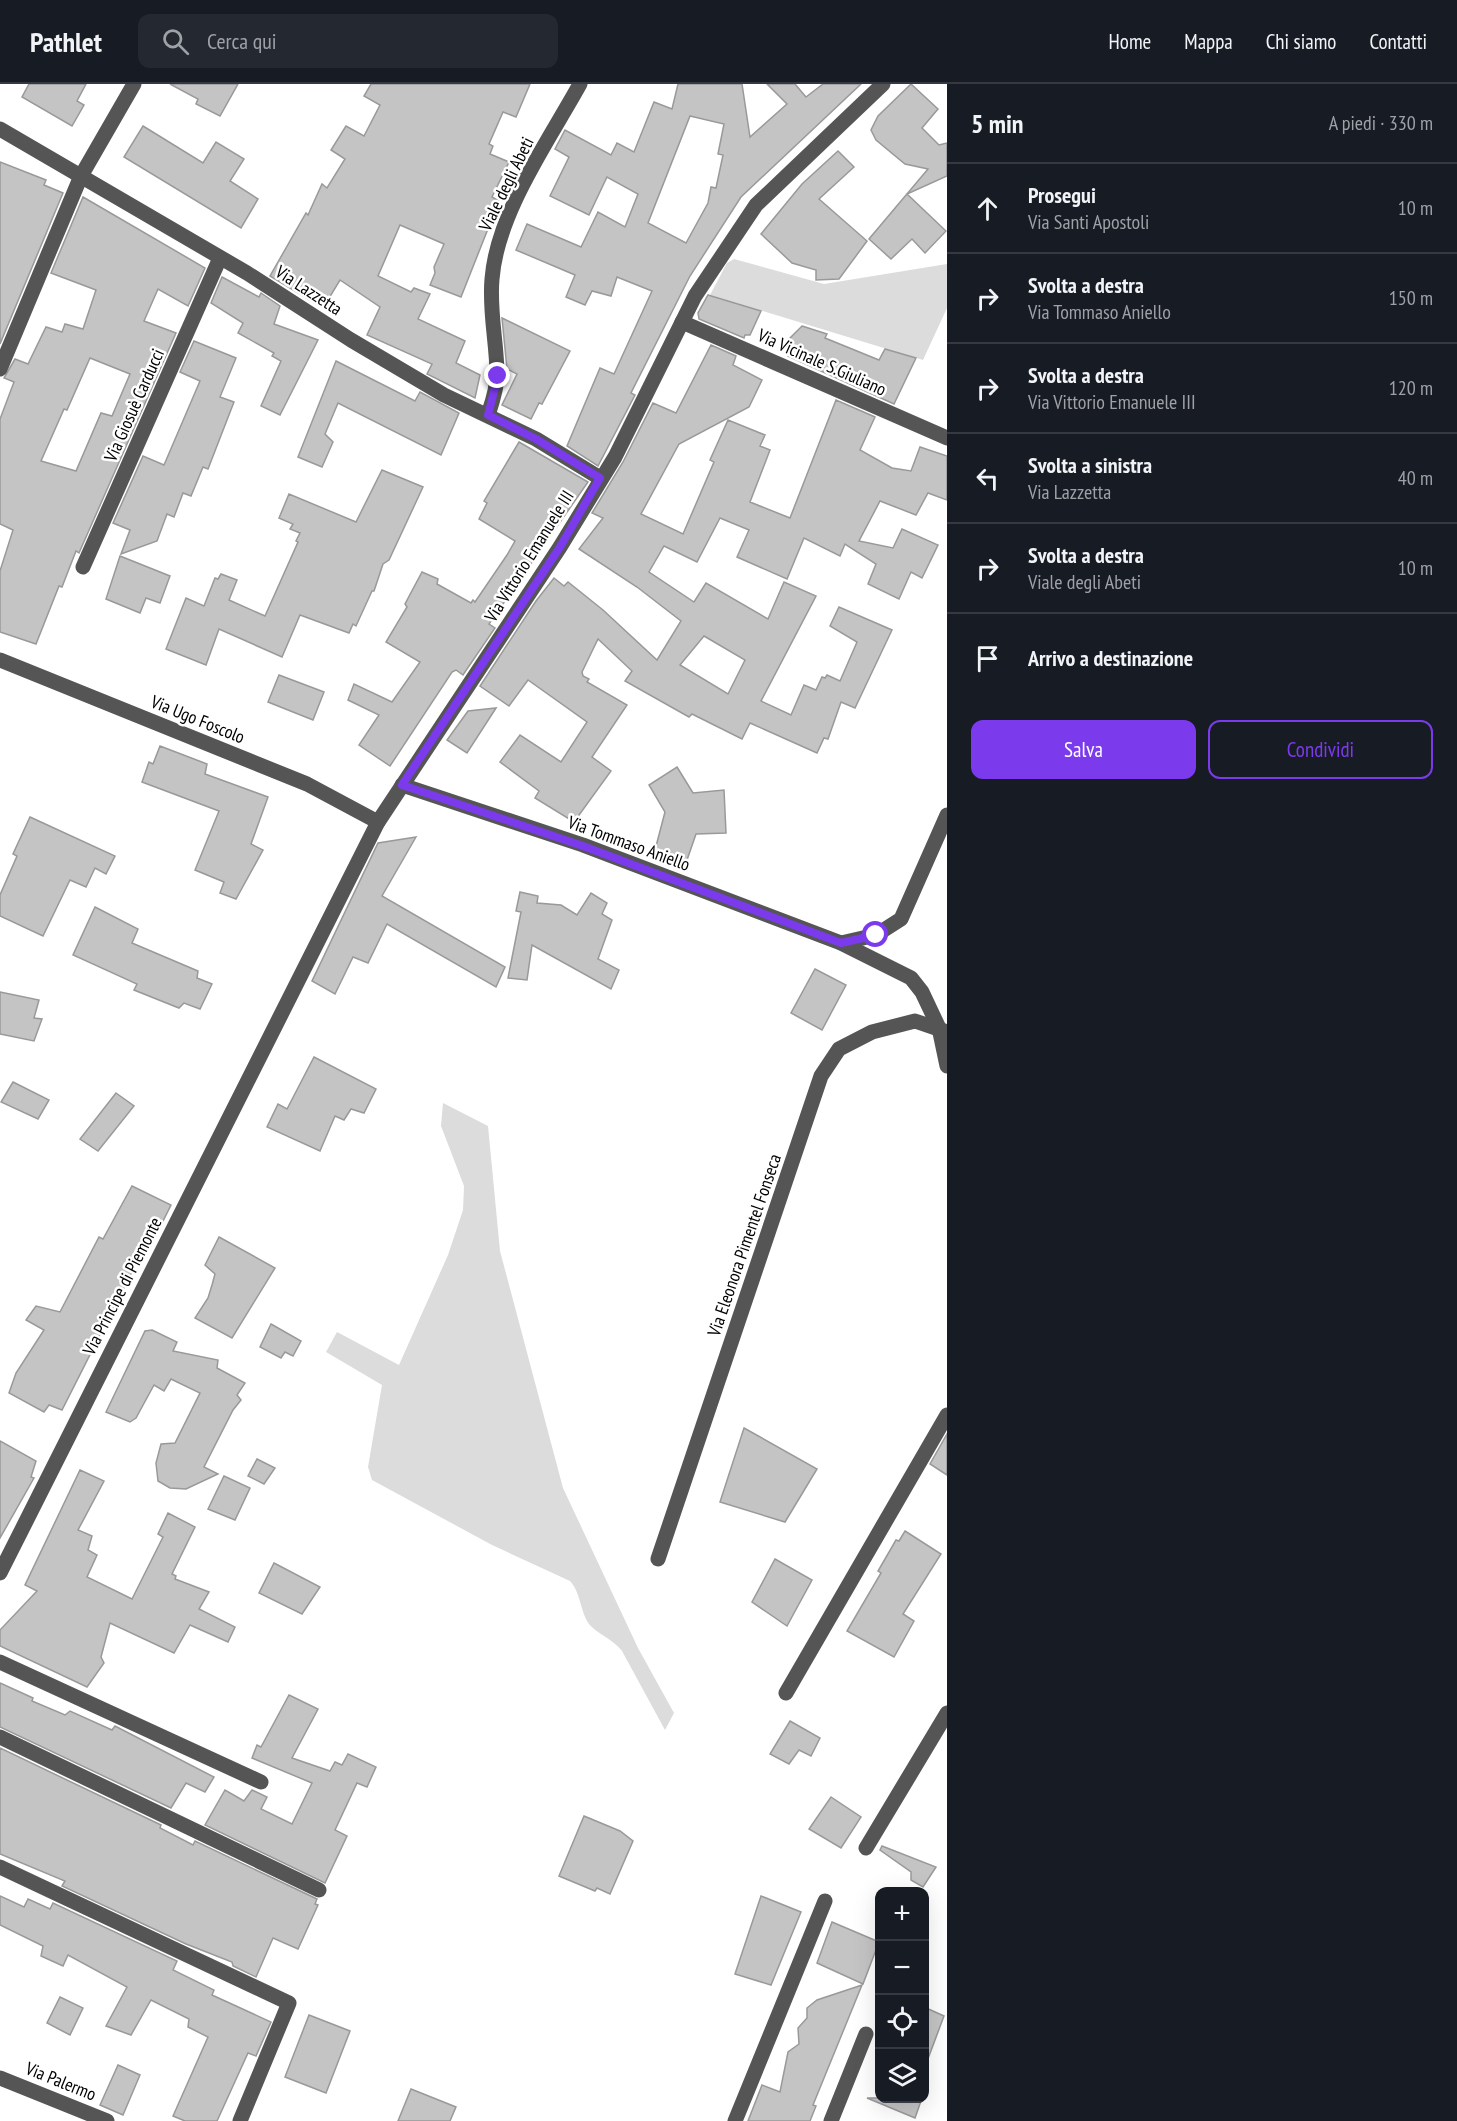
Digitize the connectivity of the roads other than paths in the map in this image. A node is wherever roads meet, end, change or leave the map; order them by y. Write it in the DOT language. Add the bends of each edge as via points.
graph roads {
  1 [pos="134,84"];
  2 [pos="580,84"];
  3 [pos="883,84"];
  4 [pos="0,129"];
  5 [pos="81,176"];
  6 [pos="220,258"];
  7 [pos="682,322"];
  8 [pos="0,369"];
  9 [pos="488,415"];
  10 [pos="947,438"];
  11 [pos="600,478"];
  12 [pos="83,567"];
  13 [pos="0,660"];
  14 [pos="402,785"];
  15 [pos="947,815"];
  16 [pos="378,822"];
  17 [pos="841,943"];
  18 [pos="280,1016"];
  19 [pos="943,1030"];
  20 [pos="947,1066"];
  21 [pos="947,1415"];
  22 [pos="658,1559"];
  23 [pos="0,1573"];
  24 [pos="0,1662"];
  25 [pos="786,1693"];
  26 [pos="947,1713"];
  27 [pos="0,1737"];
  28 [pos="261,1782"];
  29 [pos="866,1848"];
  30 [pos="0,1867"];
  31 [pos="319,1890"];
  32 [pos="825,1901"];
  33 [pos="866,2034"];
  34 [pos="0,2078"];
  35 [pos="107,2121"];
  36 [pos="240,2121"];
  37 [pos="735,2121"];
  38 [pos="831,2121"];
  1 -- 5 [label="street"];
  2 -- 9 [label="street, Viale degli Abeti" via="508,216 497,244 491,314 498,376"];
  3 -- 7 [label="street, Via Vittorio Emanuele III" via="756,205"];
  4 -- 5 [label="street, Via Lazzetta"];
  5 -- 6 [label="street, Via Lazzetta"];
  5 -- 8 [label="street"];
  6 -- 9 [label="street, Via Lazzetta" via="433,389"];
  6 -- 12 [label="street, Via Giosuè Carducci"];
  7 -- 10 [label="street, Via Vicinale S.Giuliano"];
  7 -- 11 [label="street, Via Vittorio Emanuele III" via="615,457"];
  9 -- 11 [label="street, Via Lazzetta"];
  11 -- 14 [label="street, Via Vittorio Emanuele III" via="560,547"];
  13 -- 16 [label="street, Via Ugo Foscolo" via="307,784"];
  14 -- 16 [label="street, Via Vittorio Emanuele III"];
  14 -- 17 [label="street, Via Tommaso Aniello" via="583,846"];
  15 -- 17 [label="street" via="901,919 876,935"];
  16 -- 18 [label="street, Via Vittorio Emanuele III"];
  17 -- 19 [label="street, Via Tommaso Aniello" via="911,978"];
  18 -- 23 [label="street, Via Principe di Piemonte"];
  19 -- 20 [label="street, Via Tommaso Aniello"];
  19 -- 22 [label="street, Via Eleonora Pimentel Fonseca" via="915,1021 872,1032 840,1049 821,1076"];
  21 -- 25 [label="street"];
  24 -- 28 [label="street"];
  26 -- 29 [label="street"];
  27 -- 31 [label="street"];
  30 -- 36 [label="street" via="289,2003"];
  32 -- 37 [label="street"];
  33 -- 38 [label="street"];
  34 -- 35 [label="street, Via Palermo"];
}
